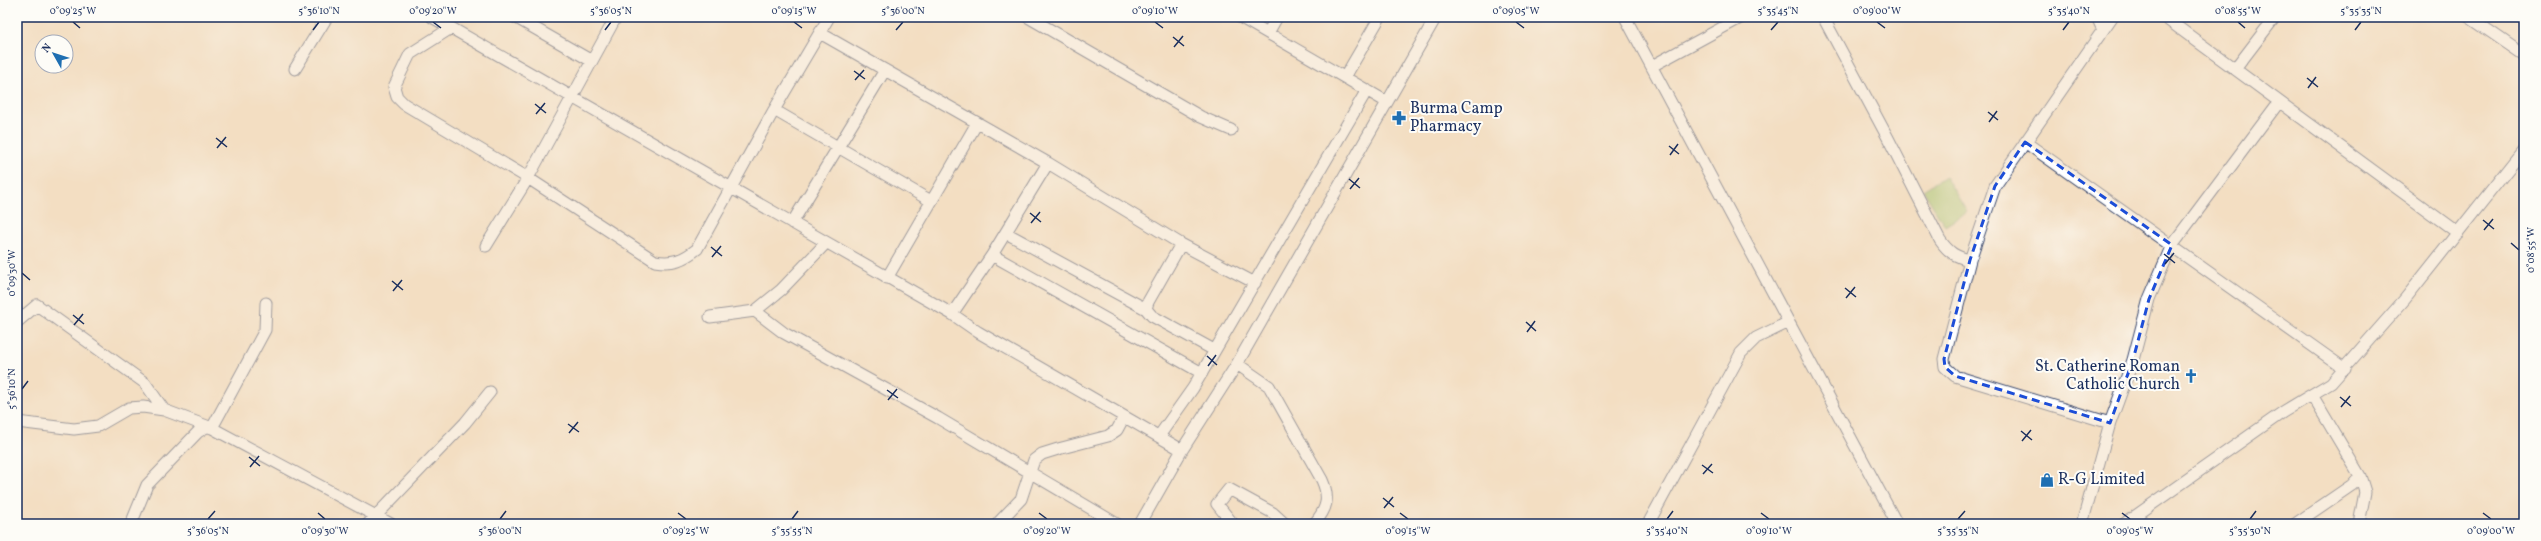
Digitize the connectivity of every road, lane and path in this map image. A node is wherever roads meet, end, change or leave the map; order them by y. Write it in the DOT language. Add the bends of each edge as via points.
graph roads {
  1 [pos="327,17"];
  2 [pos="432,17"];
  3 [pos="515,17"];
  4 [pos="616,17"];
  5 [pos="829,17"];
  6 [pos="1028,17"];
  7 [pos="1240,17"];
  8 [pos="1277,17"];
  9 [pos="1380,17"];
  10 [pos="1436,17"];
  11 [pos="1625,17"];
  12 [pos="1742,17"];
  13 [pos="1823,17"];
  14 [pos="2097,17"];
  15 [pos="2112,17"];
  16 [pos="2164,17"];
  17 [pos="2275,17"];
  18 [pos="2469,17"];
  19 [pos="451,28"];
  20 [pos="2103,30"];
  21 [pos="820,33"];
  22 [pos="1268,33"];
  23 [pos="2524,55"];
  24 [pos="590,60"];
  25 [pos="1652,66"];
  26 [pos="2236,68"];
  27 [pos="295,69"];
  28 [pos="885,70"];
  29 [pos="1345,77"];
  30 [pos="1368,90"];
  31 [pos="571,95"];
  32 [pos="1386,102"];
  33 [pos="2279,102"];
  34 [pos="774,110"];
  35 [pos="977,123"];
  36 [pos="1232,130"];
  37 [pos="2025,142"];
  38 [pos="838,148"];
  39 [pos="2524,149"];
  40 [pos="1048,163"];
  41 [pos="528,178"];
  42 [pos="732,188"];
  43 [pos="931,201"];
  44 [pos="792,223"];
  45 [pos="1006,233"];
  46 [pos="2458,233"];
  47 [pos="826,243"];
  48 [pos="1181,244"];
  49 [pos="2172,245"];
  50 [pos="486,246"];
  51 [pos="992,255"];
  52 [pos="1970,260"];
  53 [pos="887,278"];
  54 [pos="1255,283"];
  55 [pos="266,303"];
  56 [pos="755,310"];
  57 [pos="1146,310"];
  58 [pos="952,314"];
  59 [pos="710,317"];
  60 [pos="17,322"];
  61 [pos="1790,322"];
  62 [pos="1214,350"];
  63 [pos="1237,364"];
  64 [pos="2345,369"];
  65 [pos="1202,373"];
  66 [pos="490,392"];
  67 [pos="2312,395"];
  68 [pos="164,410"];
  69 [pos="1124,418"];
  70 [pos="17,422"];
  71 [pos="2110,423"];
  72 [pos="209,428"];
  73 [pos="1158,436"];
  74 [pos="1182,450"];
  75 [pos="1029,471"];
  76 [pos="2360,476"];
  77 [pos="377,516"];
  78 [pos="999,522"];
  79 [pos="131,524"];
  80 [pos="368,524"];
  81 [pos="391,524"];
  82 [pos="1117,524"];
  83 [pos="1140,524"];
  84 [pos="1233,524"];
  85 [pos="1285,524"];
  86 [pos="1314,524"];
  87 [pos="1648,524"];
  88 [pos="1897,524"];
  89 [pos="2082,524"];
  90 [pos="2124,524"];
  91 [pos="2295,524"];
  92 [pos="2359,524"];
  1 -- 27 [label="street"];
  2 -- 19 [label="street"];
  3 -- 24 [label="street"];
  4 -- 24 [label="street"];
  5 -- 21 [label="street"];
  6 -- 36 [label="street" via="1201,116"];
  7 -- 22 [label="street"];
  8 -- 22 [label="street"];
  9 -- 29 [label="street"];
  10 -- 32 [label="street"];
  11 -- 25 [label="street"];
  12 -- 25 [label="street"];
  13 -- 52 [label="street" via="1940,240 1948,251 1958,258"];
  14 -- 20 [label="street"];
  15 -- 20 [label="street"];
  16 -- 26 [label="street"];
  17 -- 26 [label="street"];
  18 -- 23 [label="street"];
  19 -- 31 [label="street"];
  19 -- 41 [label="street" via="410,54 394,87 397,97 404,104"];
  20 -- 37 [label="street"];
  21 -- 28 [label="street"];
  21 -- 34 [label="street"];
  22 -- 29 [label="street"];
  24 -- 31 [label="street"];
  25 -- 61 [label="street"];
  26 -- 33 [label="street"];
  28 -- 35 [label="street"];
  28 -- 38 [label="street"];
  29 -- 30 [label="street"];
  30 -- 32 [label="street"];
  30 -- 54 [label="street"];
  31 -- 41 [label="street"];
  31 -- 42 [label="street"];
  32 -- 63 [label="street"];
  33 -- 46 [label="street"];
  33 -- 49 [label="street"];
  34 -- 38 [label="street"];
  34 -- 42 [label="street"];
  35 -- 40 [label="street"];
  35 -- 43 [label="street"];
  37 -- 49 [label="street"];
  37 -- 52 [label="street" via="1995,186"];
  38 -- 43 [label="street"];
  38 -- 44 [label="street"];
  39 -- 46 [label="street"];
  40 -- 45 [label="street"];
  40 -- 48 [label="street"];
  41 -- 42 [label="street" via="655,261 667,263 684,260 697,249"];
  41 -- 50 [label="street"];
  42 -- 44 [label="street"];
  43 -- 53 [label="street"];
  44 -- 47 [label="street"];
  45 -- 51 [label="street"];
  45 -- 57 [label="street"];
  46 -- 64 [label="street"];
  47 -- 53 [label="street"];
  47 -- 56 [label="street" via="781,290"];
  48 -- 54 [label="street"];
  48 -- 57 [label="street"];
  49 -- 64 [label="street"];
  49 -- 71 [label="street" via="2149,299 2133,360"];
  51 -- 58 [label="street"];
  51 -- 65 [label="street"];
  52 -- 71 [label="street" via="1944,359 1949,372"];
  53 -- 58 [label="street"];
  54 -- 62 [label="street"];
  55 -- 72 [label="street" via="265,330"];
  56 -- 59 [label="street"];
  56 -- 75 [label="street" via="784,333"];
  57 -- 62 [label="street" via="1152,316"];
  58 -- 69 [label="street"];
  60 -- 68 [label="street" via="37,305 145,383"];
  61 -- 87 [label="street" via="1756,338 1741,353"];
  61 -- 88 [label="street"];
  62 -- 65 [label="street"];
  63 -- 74 [label="street"];
  63 -- 86 [label="street" via="1268,386 1322,480 1327,492 1327,504 1323,514"];
  64 -- 67 [label="street" via="2331,383"];
  65 -- 73 [label="street"];
  66 -- 77 [label="street" via="465,423"];
  67 -- 76 [label="street"];
  67 -- 90 [label="street" via="2283,412"];
  68 -- 70 [label="street" via="129,408 98,426 74,429"];
  68 -- 72 [label="street"];
  69 -- 73 [label="street"];
  69 -- 75 [label="street" via="1113,434 1042,454 1034,460"];
  71 -- 89 [label="street"];
  72 -- 77 [label="street"];
  72 -- 79 [label="street" via="198,432 147,485"];
  73 -- 74 [label="street"];
  74 -- 83 [label="street"];
  75 -- 78 [label="street" via="1021,499"];
  75 -- 82 [label="street"];
  76 -- 91 [label="street" via="2352,485"];
  76 -- 92 [label="street" via="2365,492"];
  77 -- 80 [label="street"];
  77 -- 81 [label="street"];
  84 -- 85 [label="street" via="1218,504 1229,489 1273,513"];
}
